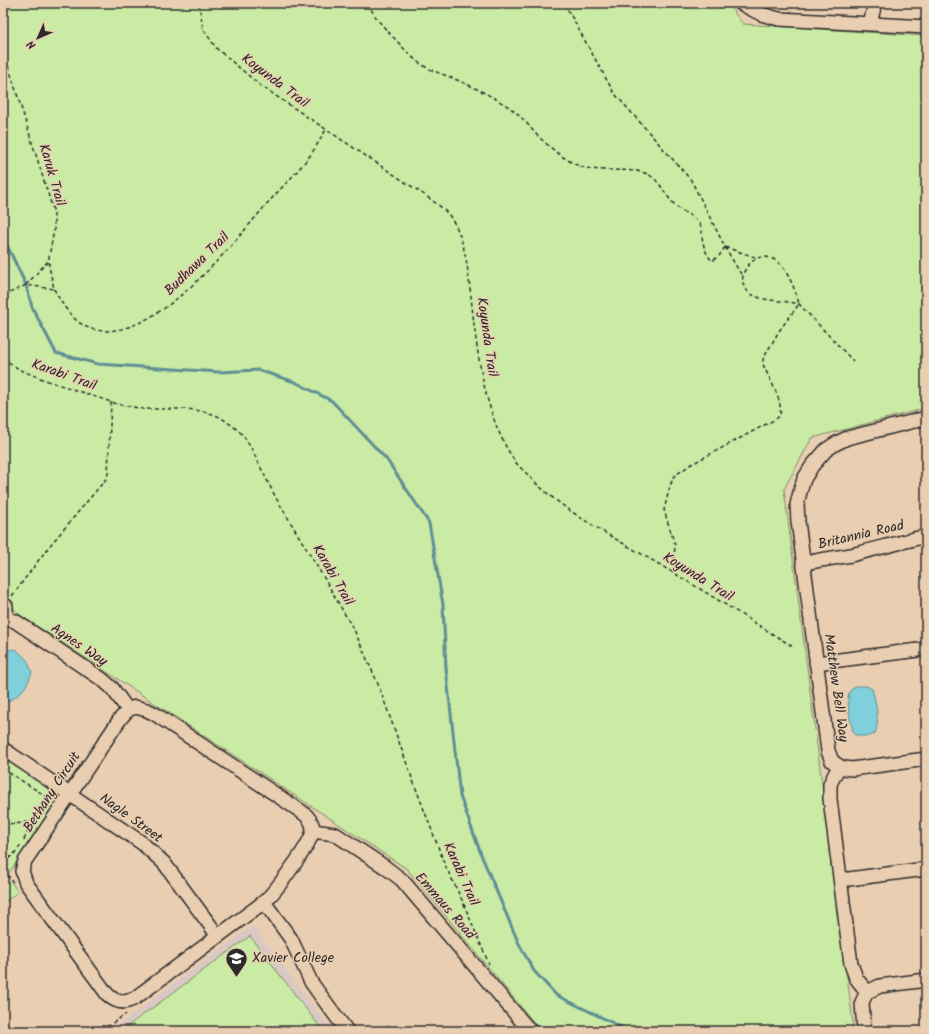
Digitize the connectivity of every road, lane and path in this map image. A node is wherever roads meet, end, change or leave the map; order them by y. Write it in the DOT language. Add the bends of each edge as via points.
graph roads {
  1 [pos="5,3"];
  2 [pos="199,3"];
  3 [pos="368,3"];
  4 [pos="564,3"];
  5 [pos="740,3"];
  6 [pos="875,3"];
  7 [pos="870,24"];
  8 [pos="926,27"];
  9 [pos="3,38"];
  10 [pos="326,130"];
  11 [pos="725,247"];
  12 [pos="758,258"];
  13 [pos="49,260"];
  14 [pos="743,277"];
  15 [pos="26,285"];
  16 [pos="54,289"];
  17 [pos="3,296"];
  18 [pos="799,304"];
  19 [pos="3,358"];
  20 [pos="853,361"];
  21 [pos="111,402"];
  22 [pos="926,418"];
  23 [pos="926,536"];
  24 [pos="803,563"];
  25 [pos="673,573"];
  26 [pos="4,612"];
  27 [pos="792,646"];
  28 [pos="926,649"];
  29 [pos="816,663"];
  30 [pos="128,710"];
  31 [pos="3,750"];
  32 [pos="926,759"];
  33 [pos="839,766"];
  34 [pos="3,769"];
  35 [pos="54,791"];
  36 [pos="70,794"];
  37 [pos="49,798"];
  38 [pos="56,803"];
  39 [pos="32,821"];
  40 [pos="3,823"];
  41 [pos="313,831"];
  42 [pos="3,863"];
  43 [pos="3,869"];
  44 [pos="926,869"];
  45 [pos="841,880"];
  46 [pos="14,883"];
  47 [pos="264,902"];
  48 [pos="218,936"];
  49 [pos="490,965"];
  50 [pos="926,980"];
  51 [pos="867,992"];
  52 [pos="127,1013"];
  53 [pos="101,1031"];
  54 [pos="347,1031"];
  55 [pos="530,1031"];
  56 [pos="864,1031"];
  1 -- 9 [label="path, Karuk Trail"];
  2 -- 10 [label="path, Koyunda Trail" via="203,29 217,49 261,86"];
  3 -- 11 [label="path" via="379,24 410,56 424,66 500,101 515,111 552,149 578,166 611,171 644,171 661,185 676,206 697,221 701,227 707,255 712,261"];
  4 -- 11 [label="path" via="614,93 691,180"];
  5 -- 7 [label="street" via="761,14 779,19"];
  6 -- 7 [label="street"];
  7 -- 8 [label="street"];
  9 -- 13 [label="path, Karuk Trail" via="8,65 54,213"];
  10 -- 16 [label="path, Budhawa Trail" via="306,162 212,267 167,306 142,321 117,330 96,330 78,321 64,306"];
  10 -- 25 [label="path, Koyunda Trail" via="406,181 442,208 453,221 467,264 486,396 498,430 515,461 538,486 560,503"];
  11 -- 12 [label="path"];
  11 -- 14 [label="path"];
  12 -- 14 [label="path" via="745,269"];
  12 -- 18 [label="path" via="771,258 786,271"];
  13 -- 15 [label="path"];
  13 -- 16 [label="path, Karuk Trail" via="48,266"];
  14 -- 18 [label="path" via="744,287 750,294 764,299"];
  15 -- 16 [label="path"];
  15 -- 17 [label="path"];
  18 -- 20 [label="path"];
  18 -- 25 [label="path" via="779,331 763,360 765,370 779,398 780,416 674,476 664,510 675,545"];
  19 -- 21 [label="path, Karabi Trail" via="20,370"];
  21 -- 26 [label="path" via="106,479 28,573"];
  21 -- 49 [label="path, Karabi Trail" via="143,409 188,409 207,412 220,417 243,435 276,498 355,632 378,684 446,865"];
  22 -- 24 [label="street, Matthew Bell Way" via="847,438 819,457 804,479 797,505"];
  23 -- 24 [label="street, Britannia Road" via="851,555"];
  24 -- 29 [label="street, Matthew Bell Way"];
  25 -- 27 [label="path, Koyunda Trail"];
  26 -- 30 [label="street, Agnes Way" via="102,680 112,688"];
  28 -- 29 [label="street"];
  29 -- 33 [label="street, Matthew Bell Way" via="828,751 832,760"];
  30 -- 36 [label="street, Bethany Circuit"];
  30 -- 41 [label="street" via="139,708 155,714 306,815"];
  31 -- 36 [label="street, Nagle Street"];
  32 -- 33 [label="street" via="852,769"];
  33 -- 45 [label="street" via="830,791"];
  34 -- 37 [label="path"];
  35 -- 37 [label="path"];
  36 -- 48 [label="street, Nagle Street" via="132,835 157,855"];
  36 -- 48 [label="street, Bethany Circuit" via="26,861 22,876 107,994 118,1002 131,1000"];
  37 -- 38 [label="path"];
  37 -- 39 [label="path"];
  39 -- 40 [label="path"];
  39 -- 42 [label="path" via="23,842"];
  41 -- 47 [label="street, Bethany Circuit" via="286,876"];
  41 -- 55 [label="street, Emmaus Road" via="335,834 398,876"];
  43 -- 46 [label="path"];
  44 -- 45 [label="street"];
  45 -- 51 [label="street" via="851,964 856,978"];
  47 -- 48 [label="street, Bethany Circuit"];
  47 -- 54 [label="street" via="291,939 311,982"];
  50 -- 51 [label="street" via="880,986"];
  51 -- 56 [label="street" via="862,1002"];
  52 -- 53 [label="path"];
}
